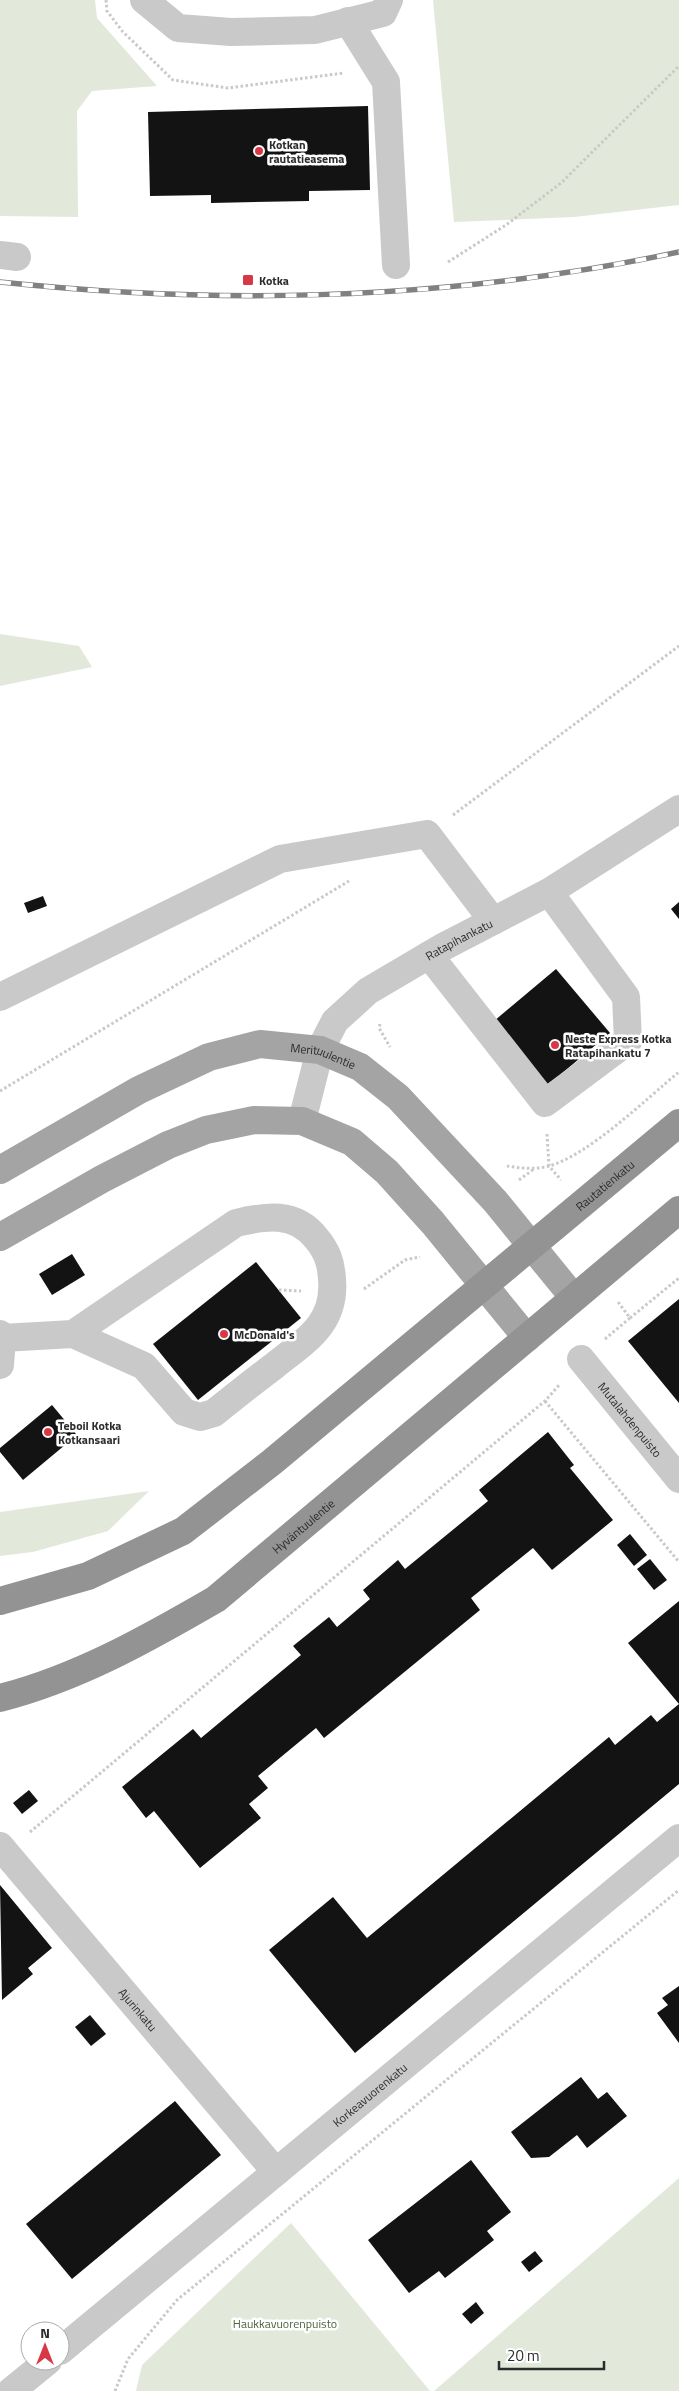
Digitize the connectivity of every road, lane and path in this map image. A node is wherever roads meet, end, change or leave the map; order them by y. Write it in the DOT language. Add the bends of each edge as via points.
graph roads {
  1 [pos="106,0"];
  2 [pos="144,0"];
  3 [pos="389,0"];
  4 [pos="348,21"];
  5 [pos="374,63"];
  6 [pos="679,66"];
  7 [pos="448,262"];
  8 [pos="396,264"];
  9 [pos="679,809"];
  10 [pos="549,892"];
  11 [pos="492,921"];
  12 [pos="429,955"];
  13 [pos="0,997"];
  14 [pos="320,1050"];
  15 [pos="302,1121"];
  16 [pos="679,1123"];
  17 [pos="0,1170"];
  18 [pos="679,1210"];
  19 [pos="0,1237"];
  20 [pos="531,1246"];
  21 [pos="679,1278"];
  22 [pos="484,1285"];
  23 [pos="574,1298"];
  24 [pos="630,1318"];
  25 [pos="73,1334"];
  26 [pos="1,1336"];
  27 [pos="527,1338"];
  28 [pos="581,1359"];
  29 [pos="0,1365"];
  30 [pos="545,1401"];
  31 [pos="675,1467"];
  32 [pos="679,1562"];
  33 [pos="0,1601"];
  34 [pos="0,1698"];
  35 [pos="678,1841"];
  36 [pos="3,1849"];
  37 [pos="679,1890"];
  38 [pos="276,2172"];
  39 [pos="70,2343"];
  40 [pos="36,2371"];
  41 [pos="11,2391"];
  42 [pos="115,2391"];
  1 -- 5 [label="path" via="107,11 123,32 173,80 228,88 344,73"];
  2 -- 4 [label="street" via="178,28 231,32 315,30"];
  3 -- 4 [label="street" via="383,13"];
  4 -- 5 [label="street"];
  5 -- 8 [label="street" via="386,82"];
  6 -- 7 [label="path" via="562,183 506,225"];
  9 -- 10 [label="street, Ratapihankatu"];
  10 -- 11 [label="street, Ratapihankatu"];
  10 -- 12 [label="street" via="626,997 628,1041 545,1103"];
  11 -- 12 [label="street, Ratapihankatu"];
  11 -- 13 [label="street" via="427,834 280,859"];
  12 -- 14 [label="street, Ratapihankatu" via="368,991 335,1021"];
  14 -- 15 [label="street, Ratapihankatu"];
  14 -- 17 [label="main road, Merituulentie" via="260,1044 209,1057 139,1090"];
  14 -- 20 [label="main road, Merituulentie" via="360,1067 398,1098 494,1201"];
  15 -- 19 [label="main road" via="254,1120 206,1130 168,1145 102,1179"];
  15 -- 22 [label="main road" via="352,1142 387,1172"];
  16 -- 20 [label="highway, Rautatienkatu"];
  18 -- 23 [label="highway"];
  20 -- 22 [label="highway"];
  20 -- 23 [label="main road, Merituulentie"];
  21 -- 24 [label="path"];
  22 -- 27 [label="main road"];
  22 -- 33 [label="highway" via="272,1462 183,1531 88,1576"];
  23 -- 27 [label="highway, Hyväntuulentie"];
  25 -- 25 [label="street" via="144,1366 184,1412 200,1417 214,1413 316,1332 332,1307 331,1263 325,1248 314,1235 293,1220 265,1216 236,1222"];
  25 -- 26 [label="street"];
  26 -- 29 [label="street"];
  27 -- 34 [label="highway, Hyväntuulentie" via="216,1599 91,1667"];
  28 -- 30 [label="path"];
  28 -- 31 [label="street, Mutalahdenpuisto"];
  30 -- 32 [label="path"];
  30 -- 36 [label="path"];
  35 -- 38 [label="street, Korkeavuorenkatu"];
  36 -- 38 [label="street, Ajurinkatu"];
  37 -- 42 [label="path" via="177,2300 128,2359"];
  38 -- 39 [label="street, Korkeavuorenkatu"];
  40 -- 41 [label="street"];
}
